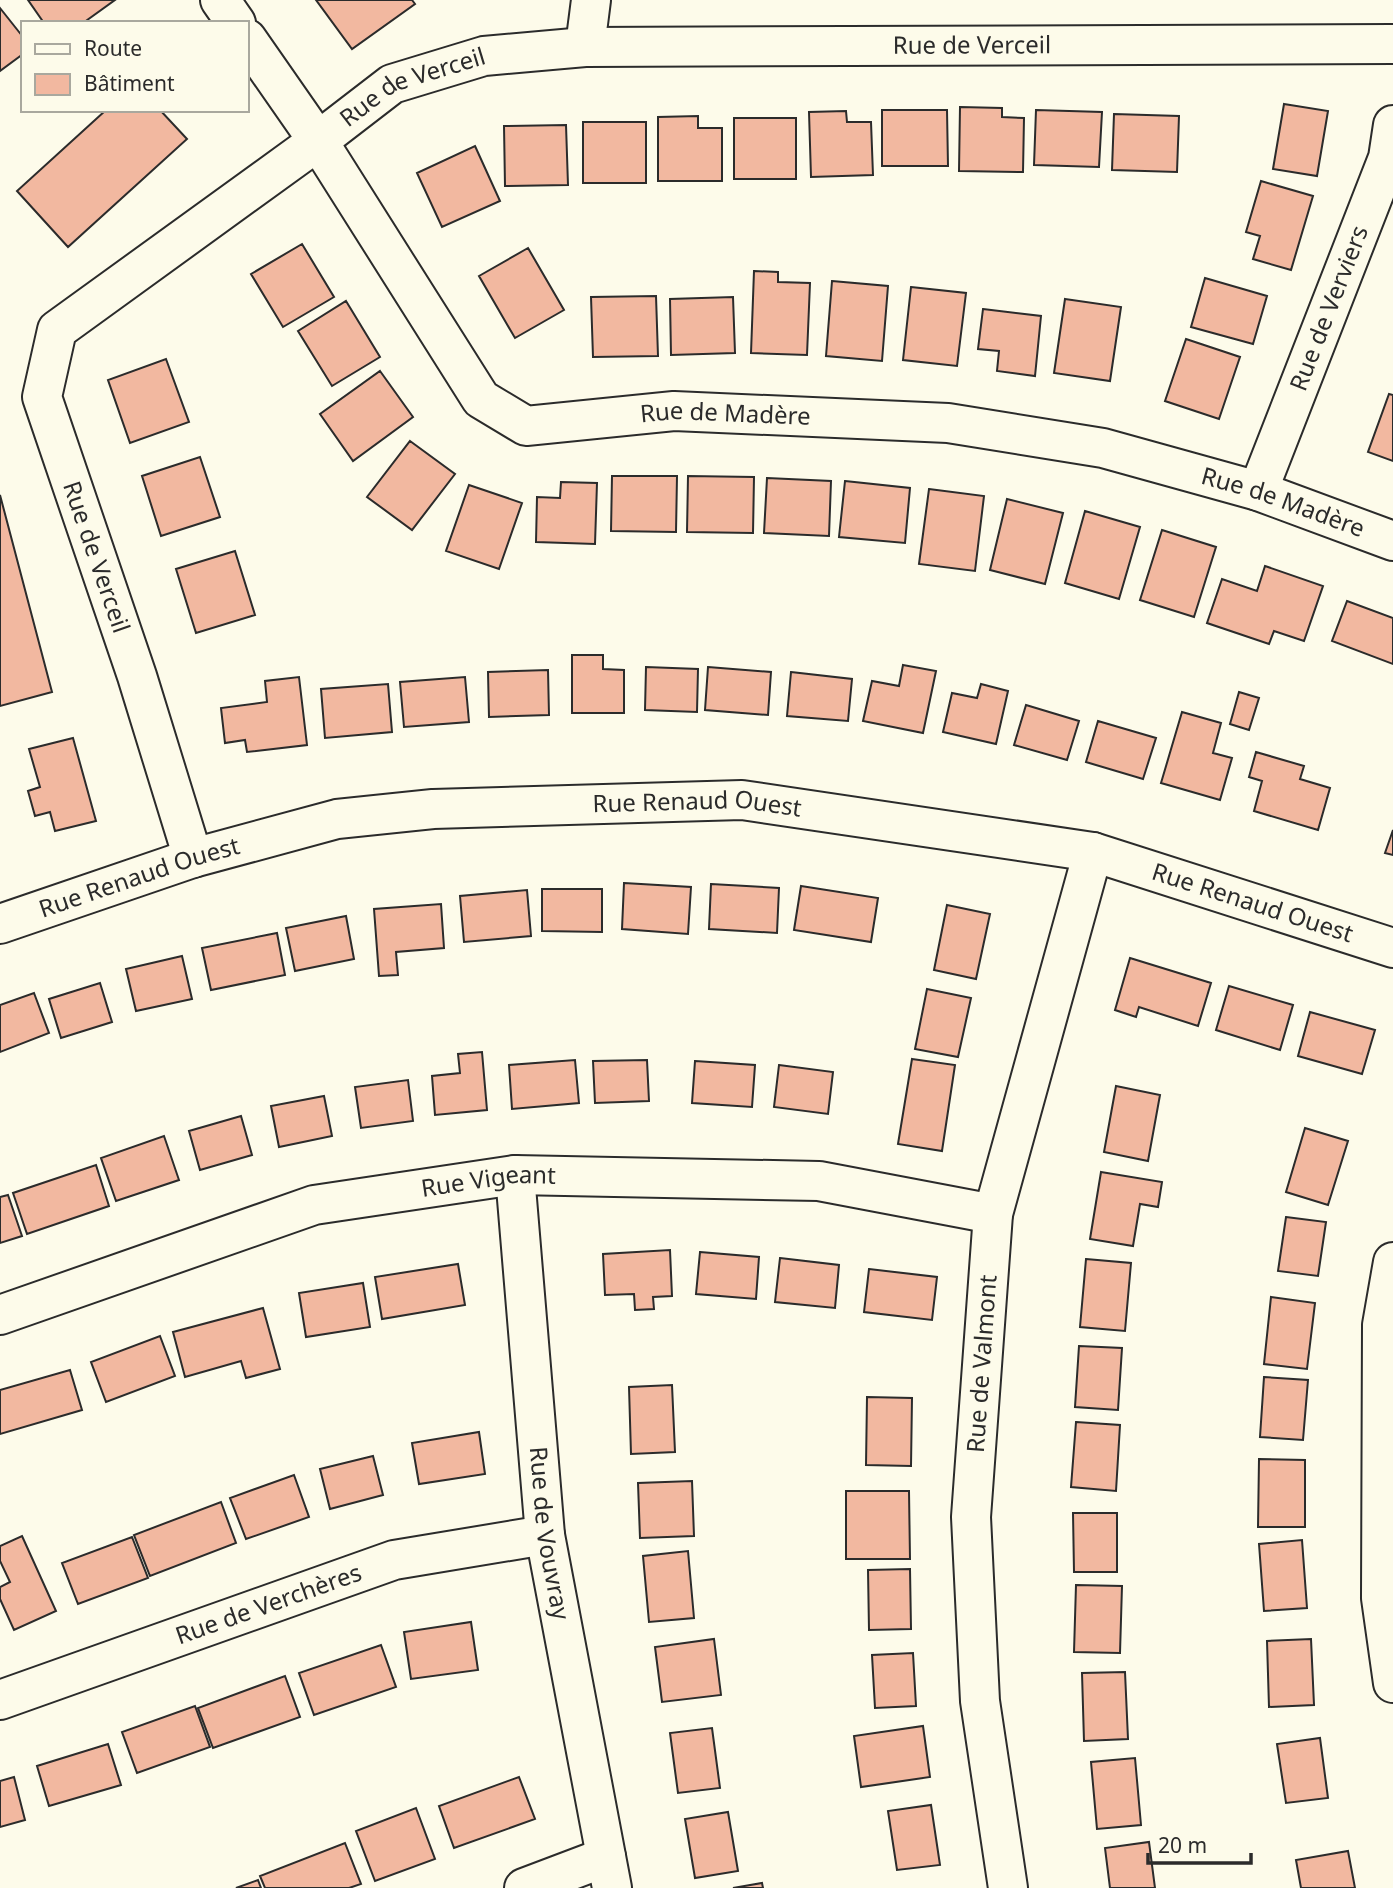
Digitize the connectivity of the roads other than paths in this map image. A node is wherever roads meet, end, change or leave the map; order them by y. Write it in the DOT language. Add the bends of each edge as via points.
graph roads {
  1 [pos="220,0"];
  2 [pos="591,0"];
  3 [pos="235,21"];
  4 [pos="248,40"];
  5 [pos="1393,44"];
  6 [pos="585,47"];
  7 [pos="1393,125"];
  8 [pos="318,141"];
  9 [pos="1258,491"];
  10 [pos="1393,541"];
  11 [pos="1093,852"];
  12 [pos="193,858"];
  13 [pos="0,924"];
  14 [pos="1393,948"];
  15 [pos="515,1175"];
  16 [pos="993,1214"];
  17 [pos="1393,1262"];
  18 [pos="0,1315"];
  19 [pos="545,1535"];
  20 [pos="1393,1682"];
  21 [pos="0,1700"];
  22 [pos="609,1873"];
  23 [pos="524,1888"];
  24 [pos="1008,1888"];
  1 -- 3 [label="street"];
  2 -- 6 [label="street"];
  4 -- 8 [label="street, Rue de Madère"];
  5 -- 6 [label="street, Rue de Verceil"];
  6 -- 8 [label="street, Rue de Verceil" via="484,56 392,85"];
  7 -- 9 [label="street, Rue de Verviers" via="1388,158"];
  8 -- 9 [label="street, Rue de Madère" via="481,399 526,426 674,411 948,423 1103,448"];
  8 -- 12 [label="street, Rue de Verceil" via="57,330 42,397"];
  9 -- 10 [label="street, Rue de Madère"];
  11 -- 12 [label="street, Rue Renaud Ouest" via="742,800 446,808 337,819"];
  11 -- 14 [label="street, Rue Renaud Ouest"];
  11 -- 16 [label="street, Rue de Valmont"];
  12 -- 13 [label="street, Rue Renaud Ouest"];
  15 -- 16 [label="street, Rue Vigeant" via="819,1181"];
  15 -- 18 [label="street, Rue Vigeant" via="314,1205"];
  15 -- 19 [label="street, Rue de Vouvray"];
  16 -- 24 [label="street, Rue de Valmont" via="971,1517 980,1701"];
  17 -- 20 [label="street" via="1382,1325 1381,1584"];
  19 -- 21 [label="street, Rue de Verchères" via="394,1560"];
  19 -- 22 [label="street, Rue de Vouvray"];
  22 -- 23 [label="street"];
}
